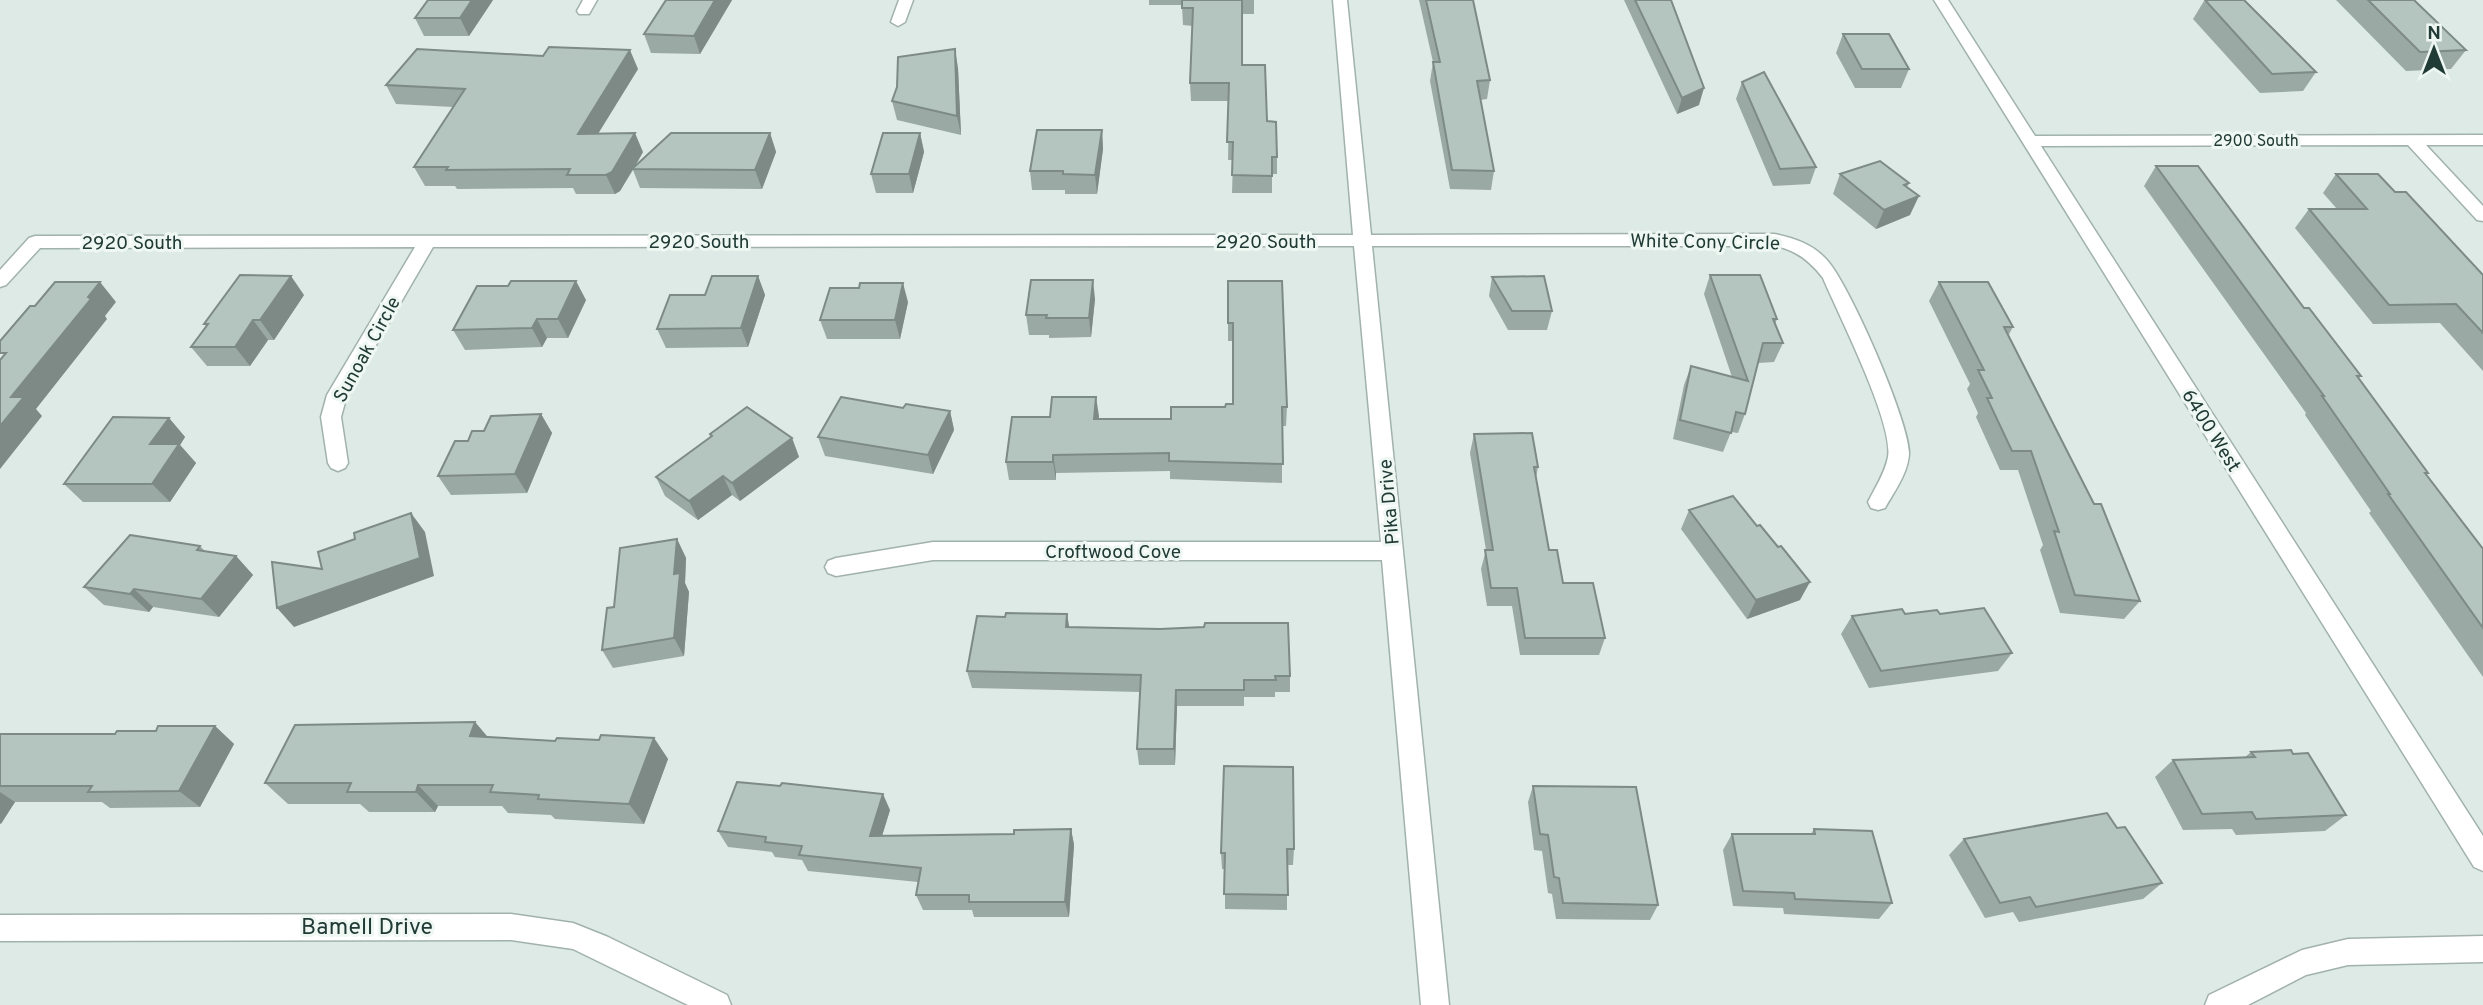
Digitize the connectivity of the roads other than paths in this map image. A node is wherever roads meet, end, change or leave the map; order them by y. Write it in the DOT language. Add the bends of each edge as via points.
graph roads {
  1 [pos="906,0"];
  2 [pos="1340,0"];
  3 [pos="1941,0"];
  4 [pos="898,22"];
  5 [pos="2412,140"];
  6 [pos="2483,140"];
  7 [pos="2030,141"];
  8 [pos="2483,216"];
  9 [pos="1363,241"];
  10 [pos="427,242"];
  11 [pos="0,281"];
  12 [pos="338,463"];
  13 [pos="1878,502"];
  14 [pos="1392,551"];
  15 [pos="836,567"];
  16 [pos="2483,859"];
  17 [pos="0,928"];
  18 [pos="2483,949"];
  19 [pos="718,1005"];
  20 [pos="1435,1005"];
  21 [pos="2220,1005"];
  1 -- 4 [label="street"];
  2 -- 9 [label="street, Pika Drive"];
  3 -- 7 [label="street, 6400 West"];
  5 -- 6 [label="street, 2900 South"];
  5 -- 7 [label="street, 2900 South"];
  5 -- 8 [label="street"];
  7 -- 16 [label="street, 6400 West"];
  9 -- 10 [label="street, 2920 South"];
  9 -- 13 [label="street, White Cony Circle" via="1757,239 1800,247 1831,277 1897,435 1898,462"];
  9 -- 14 [label="street, Pika Drive"];
  10 -- 11 [label="street, 2920 South" via="35,242"];
  10 -- 12 [label="street, Sunoak Circle" via="337,395 331,418"];
  14 -- 15 [label="street, Croftwood Cove" via="933,551"];
  14 -- 20 [label="street, Pika Drive"];
  17 -- 19 [label="street, Bamell Drive" via="522,928 573,936 599,946"];
  18 -- 21 [label="street" via="2348,952 2302,963"];
}
